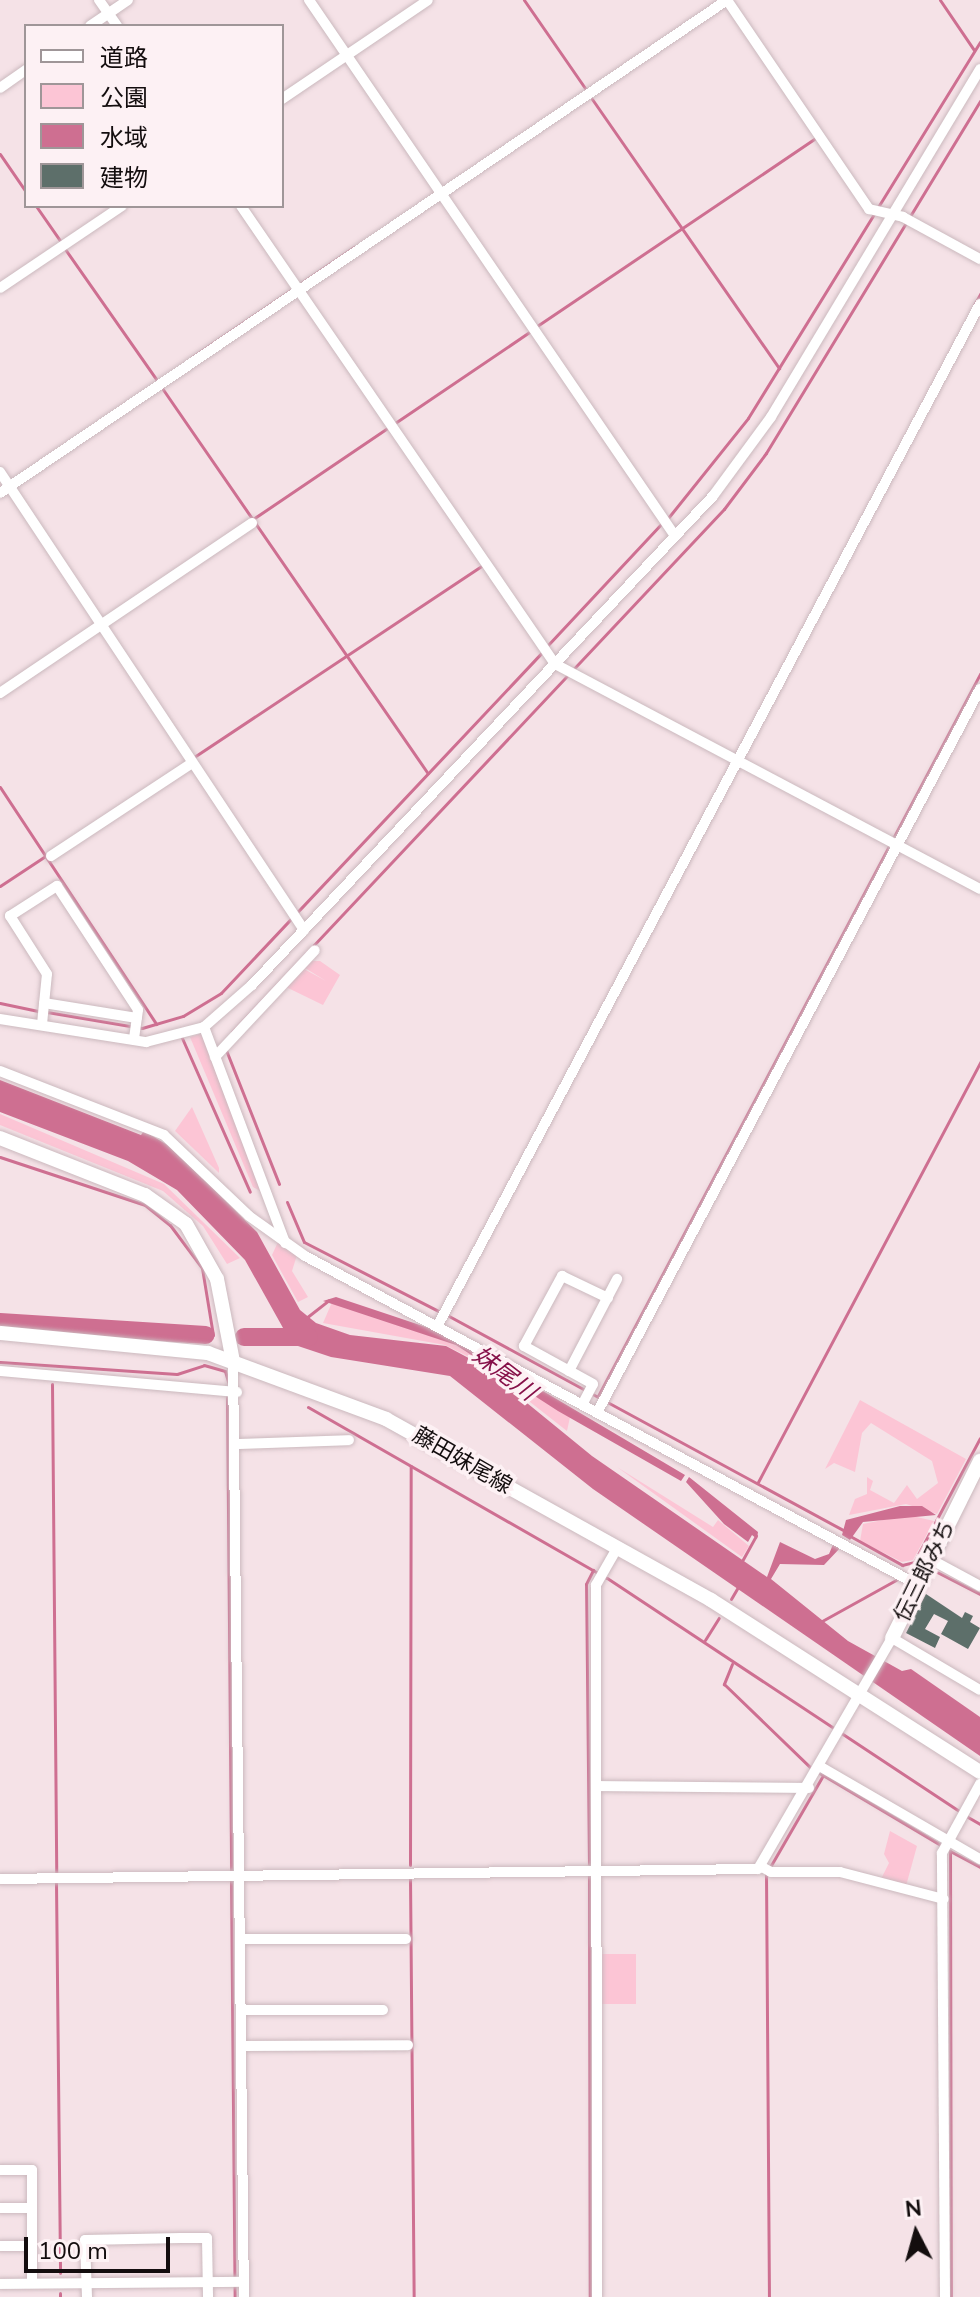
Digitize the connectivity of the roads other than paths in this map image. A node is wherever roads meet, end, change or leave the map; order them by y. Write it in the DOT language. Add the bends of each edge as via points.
graph roads {
  1 [pos="128,0"];
  2 [pos="309,0"];
  3 [pos="428,0"];
  4 [pos="727,0"];
  5 [pos="105,8"];
  6 [pos="92,24"];
  7 [pos="347,54"];
  8 [pos="980,69"];
  9 [pos="24,71"];
  10 [pos="0,88"];
  11 [pos="284,98"];
  12 [pos="441,192"];
  13 [pos="119,208"];
  14 [pos="242,208"];
  15 [pos="893,216"];
  16 [pos="980,259"];
  17 [pos="295,287"];
  18 [pos="0,288"];
  19 [pos="980,304"];
  20 [pos="5,483"];
  21 [pos="252,523"];
  22 [pos="675,536"];
  23 [pos="100,623"];
  24 [pos="555,664"];
  25 [pos="980,689"];
  26 [pos="0,693"];
  27 [pos="735,759"];
  28 [pos="192,763"];
  29 [pos="893,843"];
  30 [pos="51,856"];
  31 [pos="980,889"];
  32 [pos="304,930"];
  33 [pos="315,950"];
  34 [pos="43,1012"];
  35 [pos="0,1019"];
  36 [pos="137,1019"];
  37 [pos="204,1027"];
  38 [pos="134,1036"];
  39 [pos="222,1053"];
  40 [pos="0,1071"];
  41 [pos="0,1138"];
  42 [pos="285,1243"];
  43 [pos="617,1279"];
  44 [pos="608,1298"];
  45 [pos="442,1318"];
  46 [pos="0,1333"];
  47 [pos="233,1361"];
  48 [pos="0,1371"];
  49 [pos="569,1371"];
  50 [pos="237,1392"];
  51 [pos="587,1396"];
  52 [pos="602,1404"];
  53 [pos="349,1440"];
  54 [pos="237,1444"];
  55 [pos="980,1461"];
  56 [pos="616,1550"];
  57 [pos="930,1559"];
  58 [pos="918,1585"];
  59 [pos="980,1586"];
  60 [pos="889,1645"];
  61 [pos="980,1690"];
  62 [pos="862,1691"];
  63 [pos="818,1771"];
  64 [pos="980,1772"];
  65 [pos="980,1784"];
  66 [pos="596,1786"];
  67 [pos="809,1788"];
  68 [pos="946,1845"];
  69 [pos="980,1859"];
  70 [pos="596,1870"];
  71 [pos="766,1870"];
  72 [pos="234,1876"];
  73 [pos="0,1879"];
  74 [pos="944,1899"];
  75 [pos="240,1939"];
  76 [pos="406,1939"];
  77 [pos="241,2010"];
  78 [pos="383,2010"];
  79 [pos="408,2045"];
  80 [pos="242,2046"];
  81 [pos="0,2170"];
  82 [pos="0,2208"];
  83 [pos="31,2208"];
  84 [pos="0,2246"];
  85 [pos="31,2246"];
  86 [pos="207,2282"];
  87 [pos="238,2282"];
  88 [pos="32,2283"];
  89 [pos="86,2283"];
  90 [pos="0,2284"];
  91 [pos="87,2297"];
  92 [pos="208,2297"];
  93 [pos="244,2297"];
  94 [pos="597,2297"];
  95 [pos="945,2297"];
  1 -- 5 [label="street"];
  2 -- 7 [label="street"];
  3 -- 7 [label="street"];
  4 -- 12 [label="street"];
  4 -- 15 [label="street" via="875,211"];
  5 -- 6 [label="street"];
  7 -- 11 [label="street"];
  7 -- 12 [label="street"];
  8 -- 15 [label="street"];
  9 -- 10 [label="street"];
  12 -- 17 [label="street"];
  12 -- 22 [label="street"];
  13 -- 18 [label="street"];
  14 -- 17 [label="street"];
  15 -- 16 [label="street"];
  15 -- 22 [label="street" via="771,417 713,496"];
  17 -- 20 [label="street"];
  17 -- 24 [label="street"];
  19 -- 27 [label="street"];
  20 -- 23 [label="street"];
  21 -- 23 [label="street"];
  22 -- 24 [label="street"];
  23 -- 26 [label="street"];
  23 -- 28 [label="street"];
  24 -- 27 [label="street"];
  24 -- 32 [label="street"];
  25 -- 29 [label="street"];
  27 -- 29 [label="street"];
  27 -- 45 [label="street"];
  28 -- 30 [label="street"];
  28 -- 32 [label="street"];
  29 -- 31 [label="street"];
  29 -- 52 [label="street"];
  32 -- 37 [label="street"];
  33 -- 39 [label="street"];
  34 -- 35 [label="street"];
  34 -- 36 [label="street"];
  34 -- 36 [label="street" via="47,974 10,916 57,886"];
  34 -- 38 [label="street"];
  36 -- 38 [label="street"];
  37 -- 38 [label="street" via="181,1034"];
  37 -- 39 [label="street"];
  39 -- 42 [label="street"];
  40 -- 42 [label="street" via="164,1135"];
  41 -- 47 [label="main road" via="145,1195 186,1224 217,1279"];
  42 -- 45 [label="street"];
  43 -- 44 [label="street"];
  44 -- 49 [label="street"];
  44 -- 49 [label="street" via="562,1276 524,1346"];
  45 -- 51 [label="street"];
  46 -- 47 [label="main road, 藤田妹尾線" via="162,1345"];
  47 -- 50 [label="street"];
  47 -- 56 [label="main road, 藤田妹尾線" via="386,1419"];
  48 -- 50 [label="street"];
  49 -- 51 [label="street" via="593,1384"];
  50 -- 54 [label="street"];
  51 -- 52 [label="street"];
  52 -- 58 [label="street"];
  53 -- 54 [label="street"];
  54 -- 72 [label="street"];
  55 -- 57 [label="main road, 伝三郎みち"];
  56 -- 62 [label="main road, 藤田妹尾線"];
  56 -- 66 [label="street" via="602,1575"];
  57 -- 58 [label="main road, 伝三郎みち"];
  57 -- 59 [label="street"];
  58 -- 60 [label="main road, 伝三郎みち"];
  60 -- 61 [label="street"];
  60 -- 62 [label="street"];
  62 -- 63 [label="street"];
  62 -- 64 [label="main road, 藤田妹尾線"];
  63 -- 67 [label="street"];
  63 -- 68 [label="street"];
  65 -- 68 [label="street"];
  66 -- 67 [label="street"];
  66 -- 70 [label="street"];
  67 -- 71 [label="street"];
  68 -- 69 [label="street"];
  68 -- 74 [label="street"];
  70 -- 71 [label="street"];
  70 -- 72 [label="street"];
  70 -- 94 [label="street"];
  71 -- 74 [label="street" via="840,1872"];
  72 -- 73 [label="street"];
  72 -- 75 [label="street"];
  74 -- 95 [label="street"];
  75 -- 76 [label="street"];
  75 -- 77 [label="street"];
  77 -- 78 [label="street"];
  77 -- 80 [label="street"];
  79 -- 80 [label="street"];
  80 -- 87 [label="street"];
  81 -- 83 [label="street" via="32,2170"];
  82 -- 83 [label="street"];
  83 -- 85 [label="street"];
  84 -- 85 [label="street"];
  85 -- 88 [label="street"];
  86 -- 87 [label="street"];
  86 -- 89 [label="street"];
  86 -- 89 [label="street" via="207,2238 181,2238 85,2240"];
  86 -- 92 [label="street"];
  87 -- 93 [label="street"];
  88 -- 89 [label="street"];
  88 -- 90 [label="street"];
  89 -- 91 [label="street"];
}
